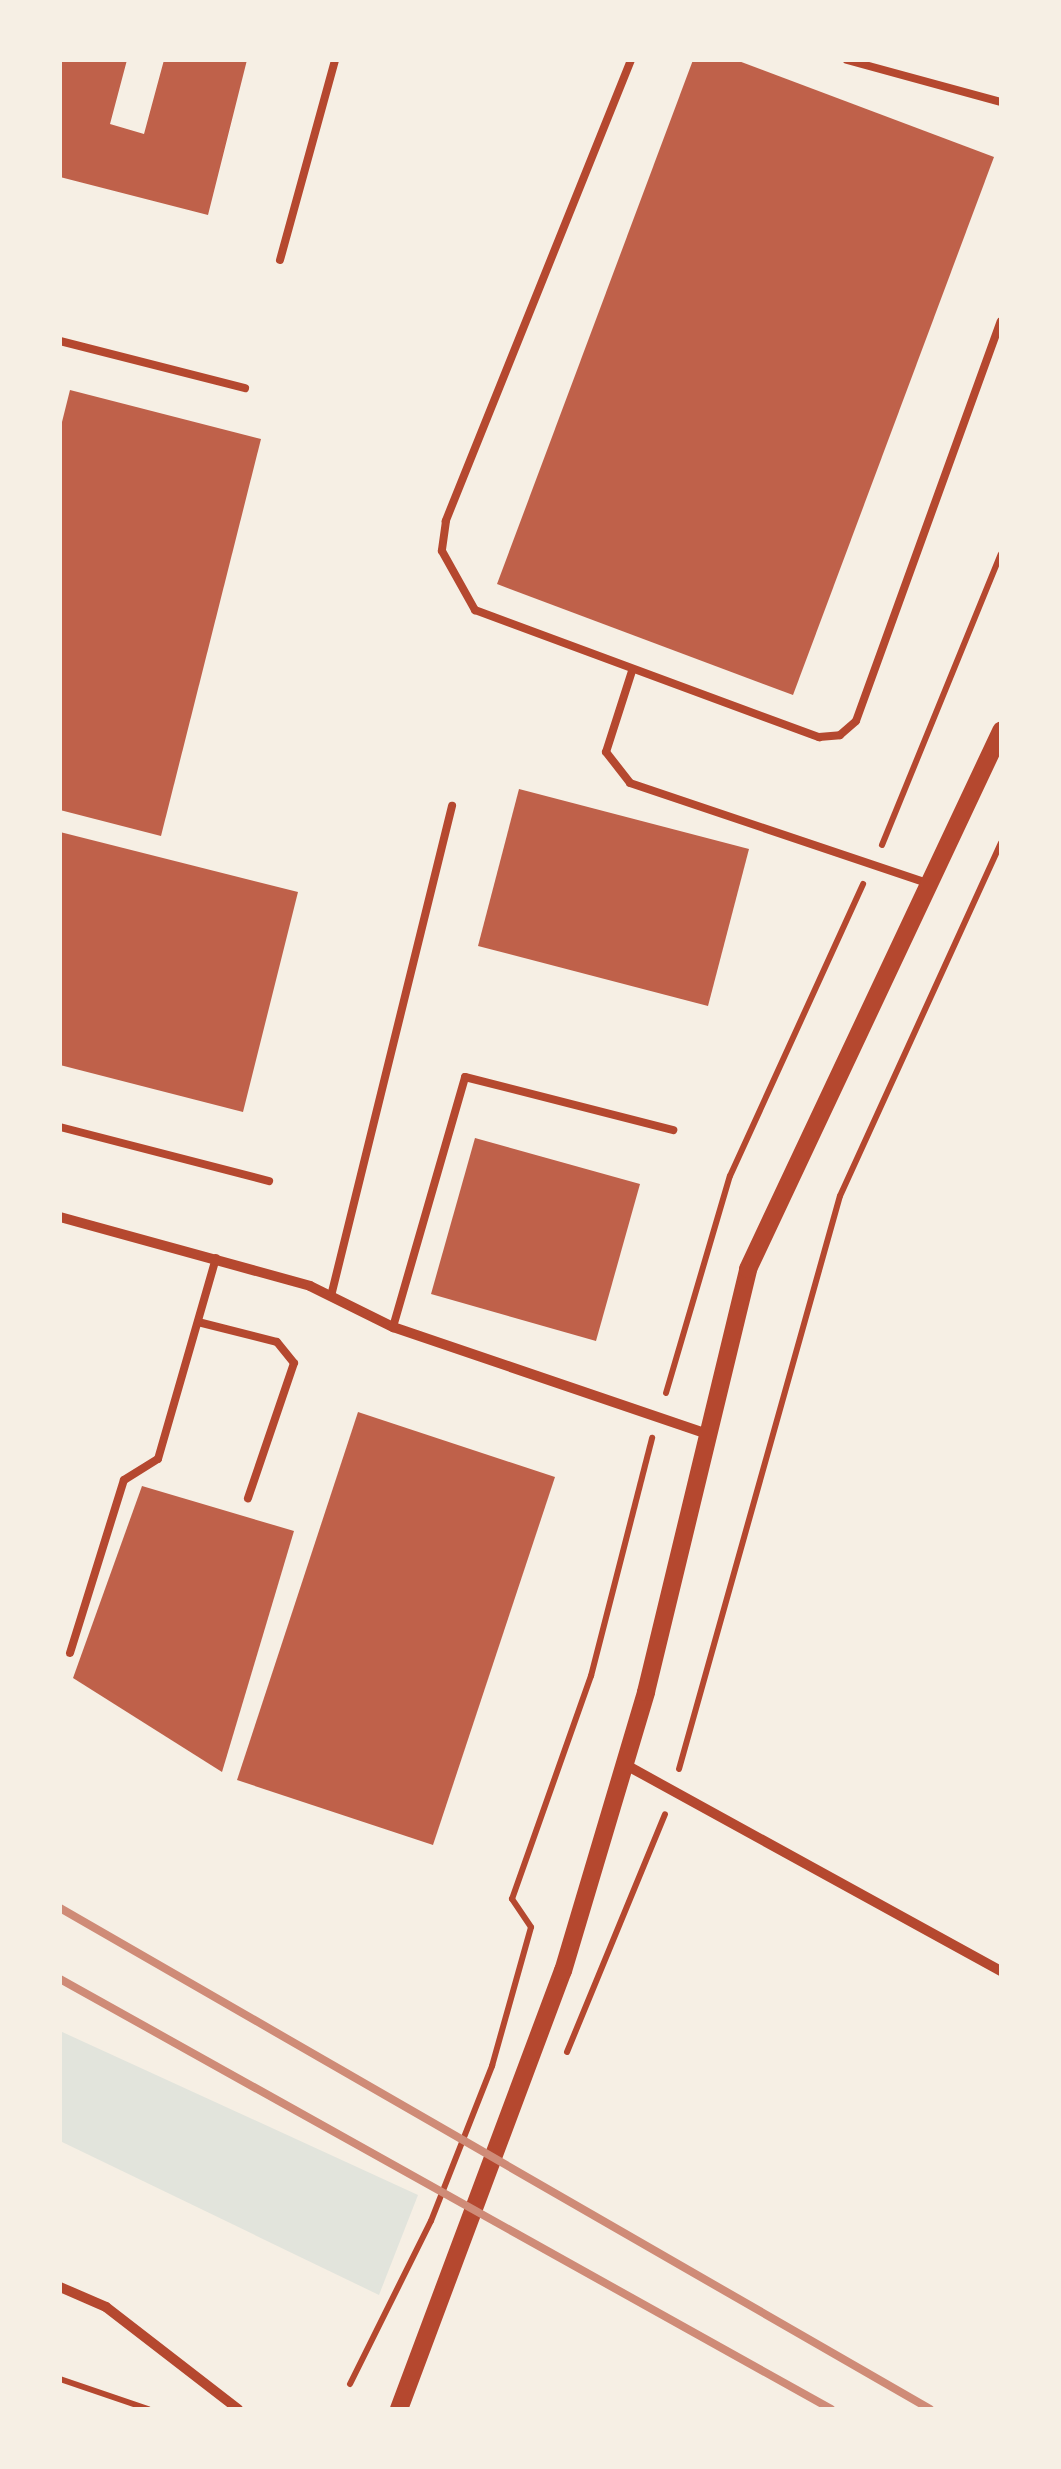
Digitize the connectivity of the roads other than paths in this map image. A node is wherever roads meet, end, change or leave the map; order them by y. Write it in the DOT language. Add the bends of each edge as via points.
graph roads {
  1 [pos="334,60"];
  2 [pos="631,60"];
  3 [pos="847,60"];
  4 [pos="1001,102"];
  5 [pos="280,260"];
  6 [pos="1001,321"];
  7 [pos="60,341"];
  8 [pos="244,388"];
  9 [pos="632,671"];
  10 [pos="1001,731"];
  11 [pos="452,806"];
  12 [pos="931,884"];
  13 [pos="60,1127"];
  14 [pos="673,1130"];
  15 [pos="269,1181"];
  16 [pos="60,1217"];
  17 [pos="216,1258"];
  18 [pos="330,1296"];
  19 [pos="198,1322"];
  20 [pos="392,1327"];
  21 [pos="712,1436"];
  22 [pos="248,1498"];
  23 [pos="70,1653"];
  24 [pos="626,1765"];
  25 [pos="1001,1971"];
  26 [pos="60,2287"];
  27 [pos="238,2409"];
  28 [pos="399,2409"];
  1 -- 5 [label="lane"];
  2 -- 9 [label="lane" via="476,434 442,552 475,610"];
  3 -- 4 [label="lane"];
  6 -- 9 [label="lane" via="856,721 819,736"];
  7 -- 8 [label="lane"];
  9 -- 12 [label="lane" via="606,752 630,784"];
  10 -- 12 [label="street"];
  11 -- 18 [label="lane"];
  12 -- 21 [label="street" via="748,1269"];
  13 -- 15 [label="lane"];
  14 -- 20 [label="lane" via="465,1077"];
  16 -- 17 [label="street"];
  17 -- 18 [label="street"];
  17 -- 19 [label="lane"];
  18 -- 20 [label="street"];
  19 -- 22 [label="lane" via="278,1342 294,1363"];
  19 -- 23 [label="lane" via="158,1459 124,1480"];
  20 -- 21 [label="street"];
  21 -- 24 [label="street"];
  24 -- 25 [label="street" via="676,1786"];
  24 -- 28 [label="street" via="563,1971"];
  26 -- 27 [label="street" via="106,2306"];
}
